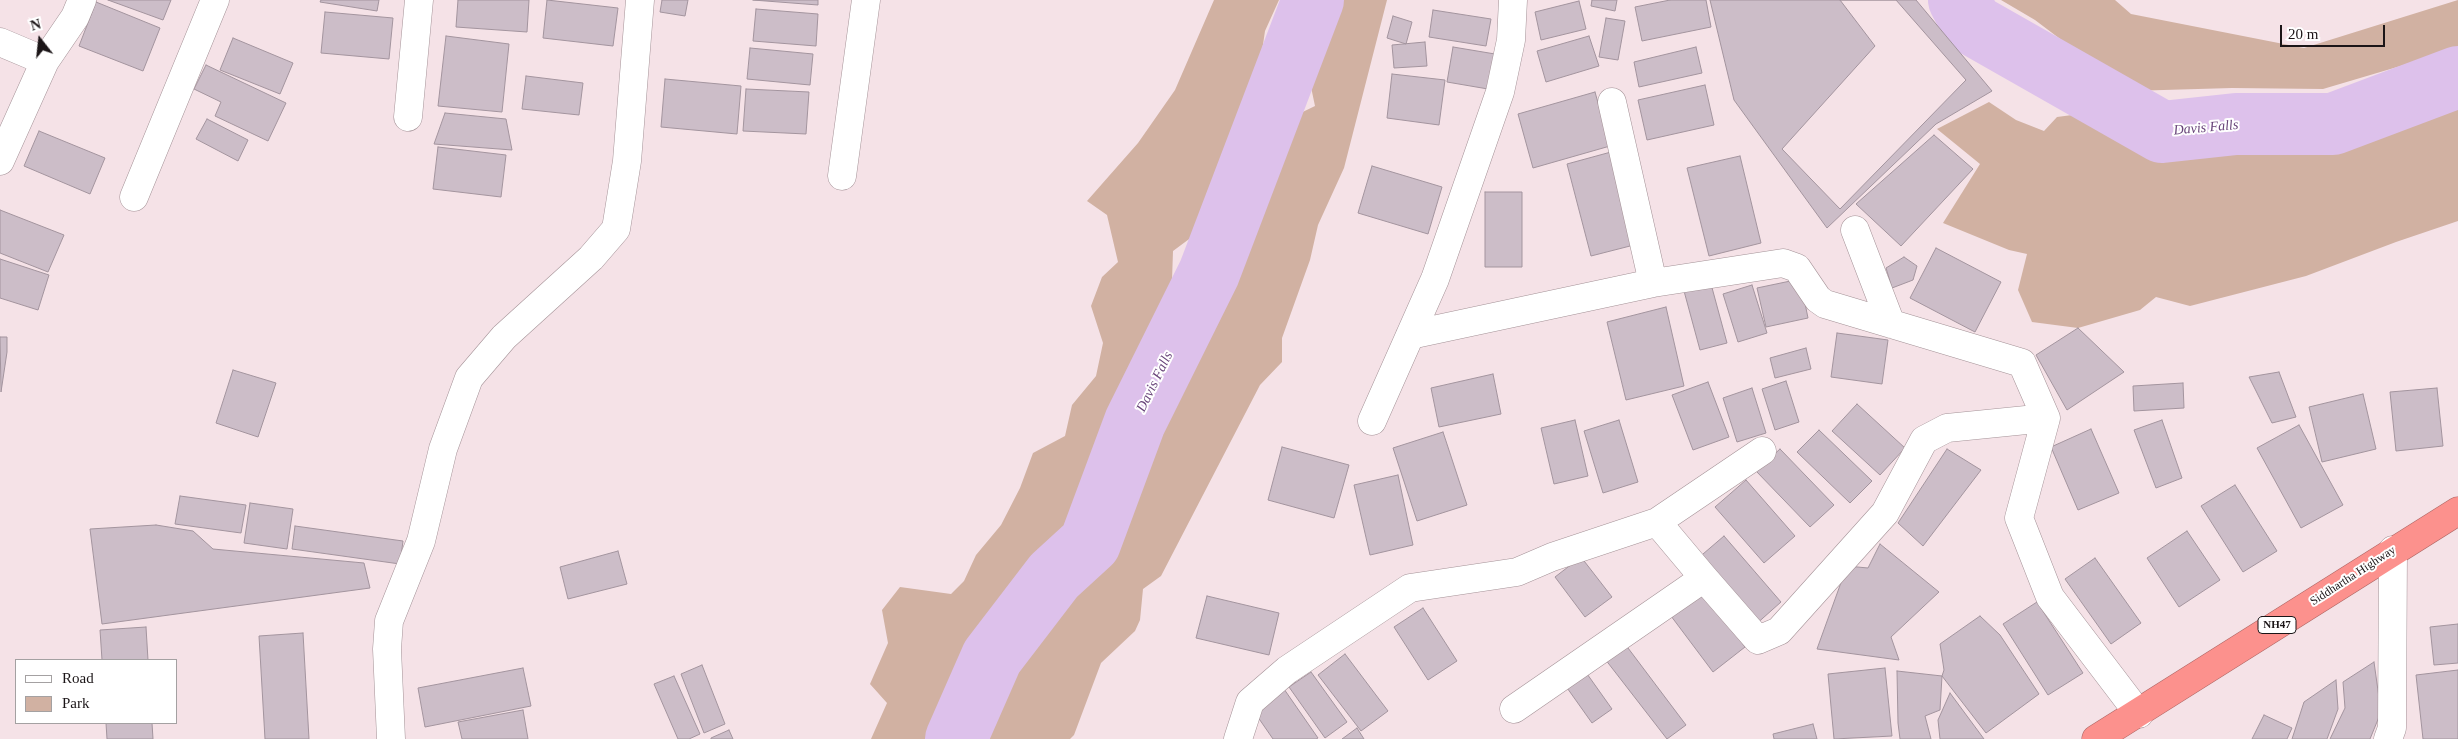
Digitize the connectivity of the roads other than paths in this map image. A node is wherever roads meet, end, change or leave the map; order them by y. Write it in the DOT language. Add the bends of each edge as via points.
graph roads {
  1 [pos="82,0"];
  2 [pos="215,0"];
  3 [pos="419,0"];
  4 [pos="640,0"];
  5 [pos="866,0"];
  6 [pos="1513,0"];
  7 [pos="0,42"];
  8 [pos="46,61"];
  9 [pos="1612,102"];
  10 [pos="408,117"];
  11 [pos="0,161"];
  12 [pos="842,176"];
  13 [pos="134,197"];
  14 [pos="1855,230"];
  15 [pos="1653,283"];
  16 [pos="1891,324"];
  17 [pos="1410,335"];
  18 [pos="2046,418"];
  19 [pos="1372,421"];
  20 [pos="1762,451"];
  21 [pos="2458,511"];
  22 [pos="1657,522"];
  23 [pos="2393,550"];
  24 [pos="1704,578"];
  25 [pos="1514,709"];
  26 [pos="2139,714"];
  27 [pos="391,739"];
  28 [pos="1238,739"];
  29 [pos="2096,739"];
  30 [pos="2388,739"];
  1 -- 8 [label="street" via="75,17"];
  2 -- 13 [label="street"];
  3 -- 10 [label="street"];
  4 -- 27 [label="street" via="627,161 616,229 591,258 504,337 469,378 443,449 421,541 389,622"];
  5 -- 12 [label="street"];
  6 -- 17 [label="street" via="1511,40 1500,92 1435,279"];
  7 -- 8 [label="street"];
  8 -- 11 [label="street"];
  9 -- 15 [label="street"];
  14 -- 16 [label="street"];
  15 -- 16 [label="street" via="1783,263 1797,268 1825,304"];
  15 -- 17 [label="street"];
  16 -- 18 [label="street" via="2022,363"];
  17 -- 19 [label="street"];
  18 -- 24 [label="street" via="1947,428 1924,440 1885,513 1779,631 1758,640"];
  18 -- 26 [label="street" via="2019,518 2050,597"];
  20 -- 22 [label="street"];
  21 -- 23 [label="highway, Siddhartha Highway / NH47"];
  22 -- 24 [label="street"];
  22 -- 28 [label="street" via="1517,572 1410,588 1302,659 1250,702"];
  23 -- 26 [label="highway, Siddhartha Highway / NH47"];
  23 -- 30 [label="street" via="2392,728"];
  24 -- 25 [label="street"];
  26 -- 29 [label="highway, Siddhartha Highway / NH47"];
}
